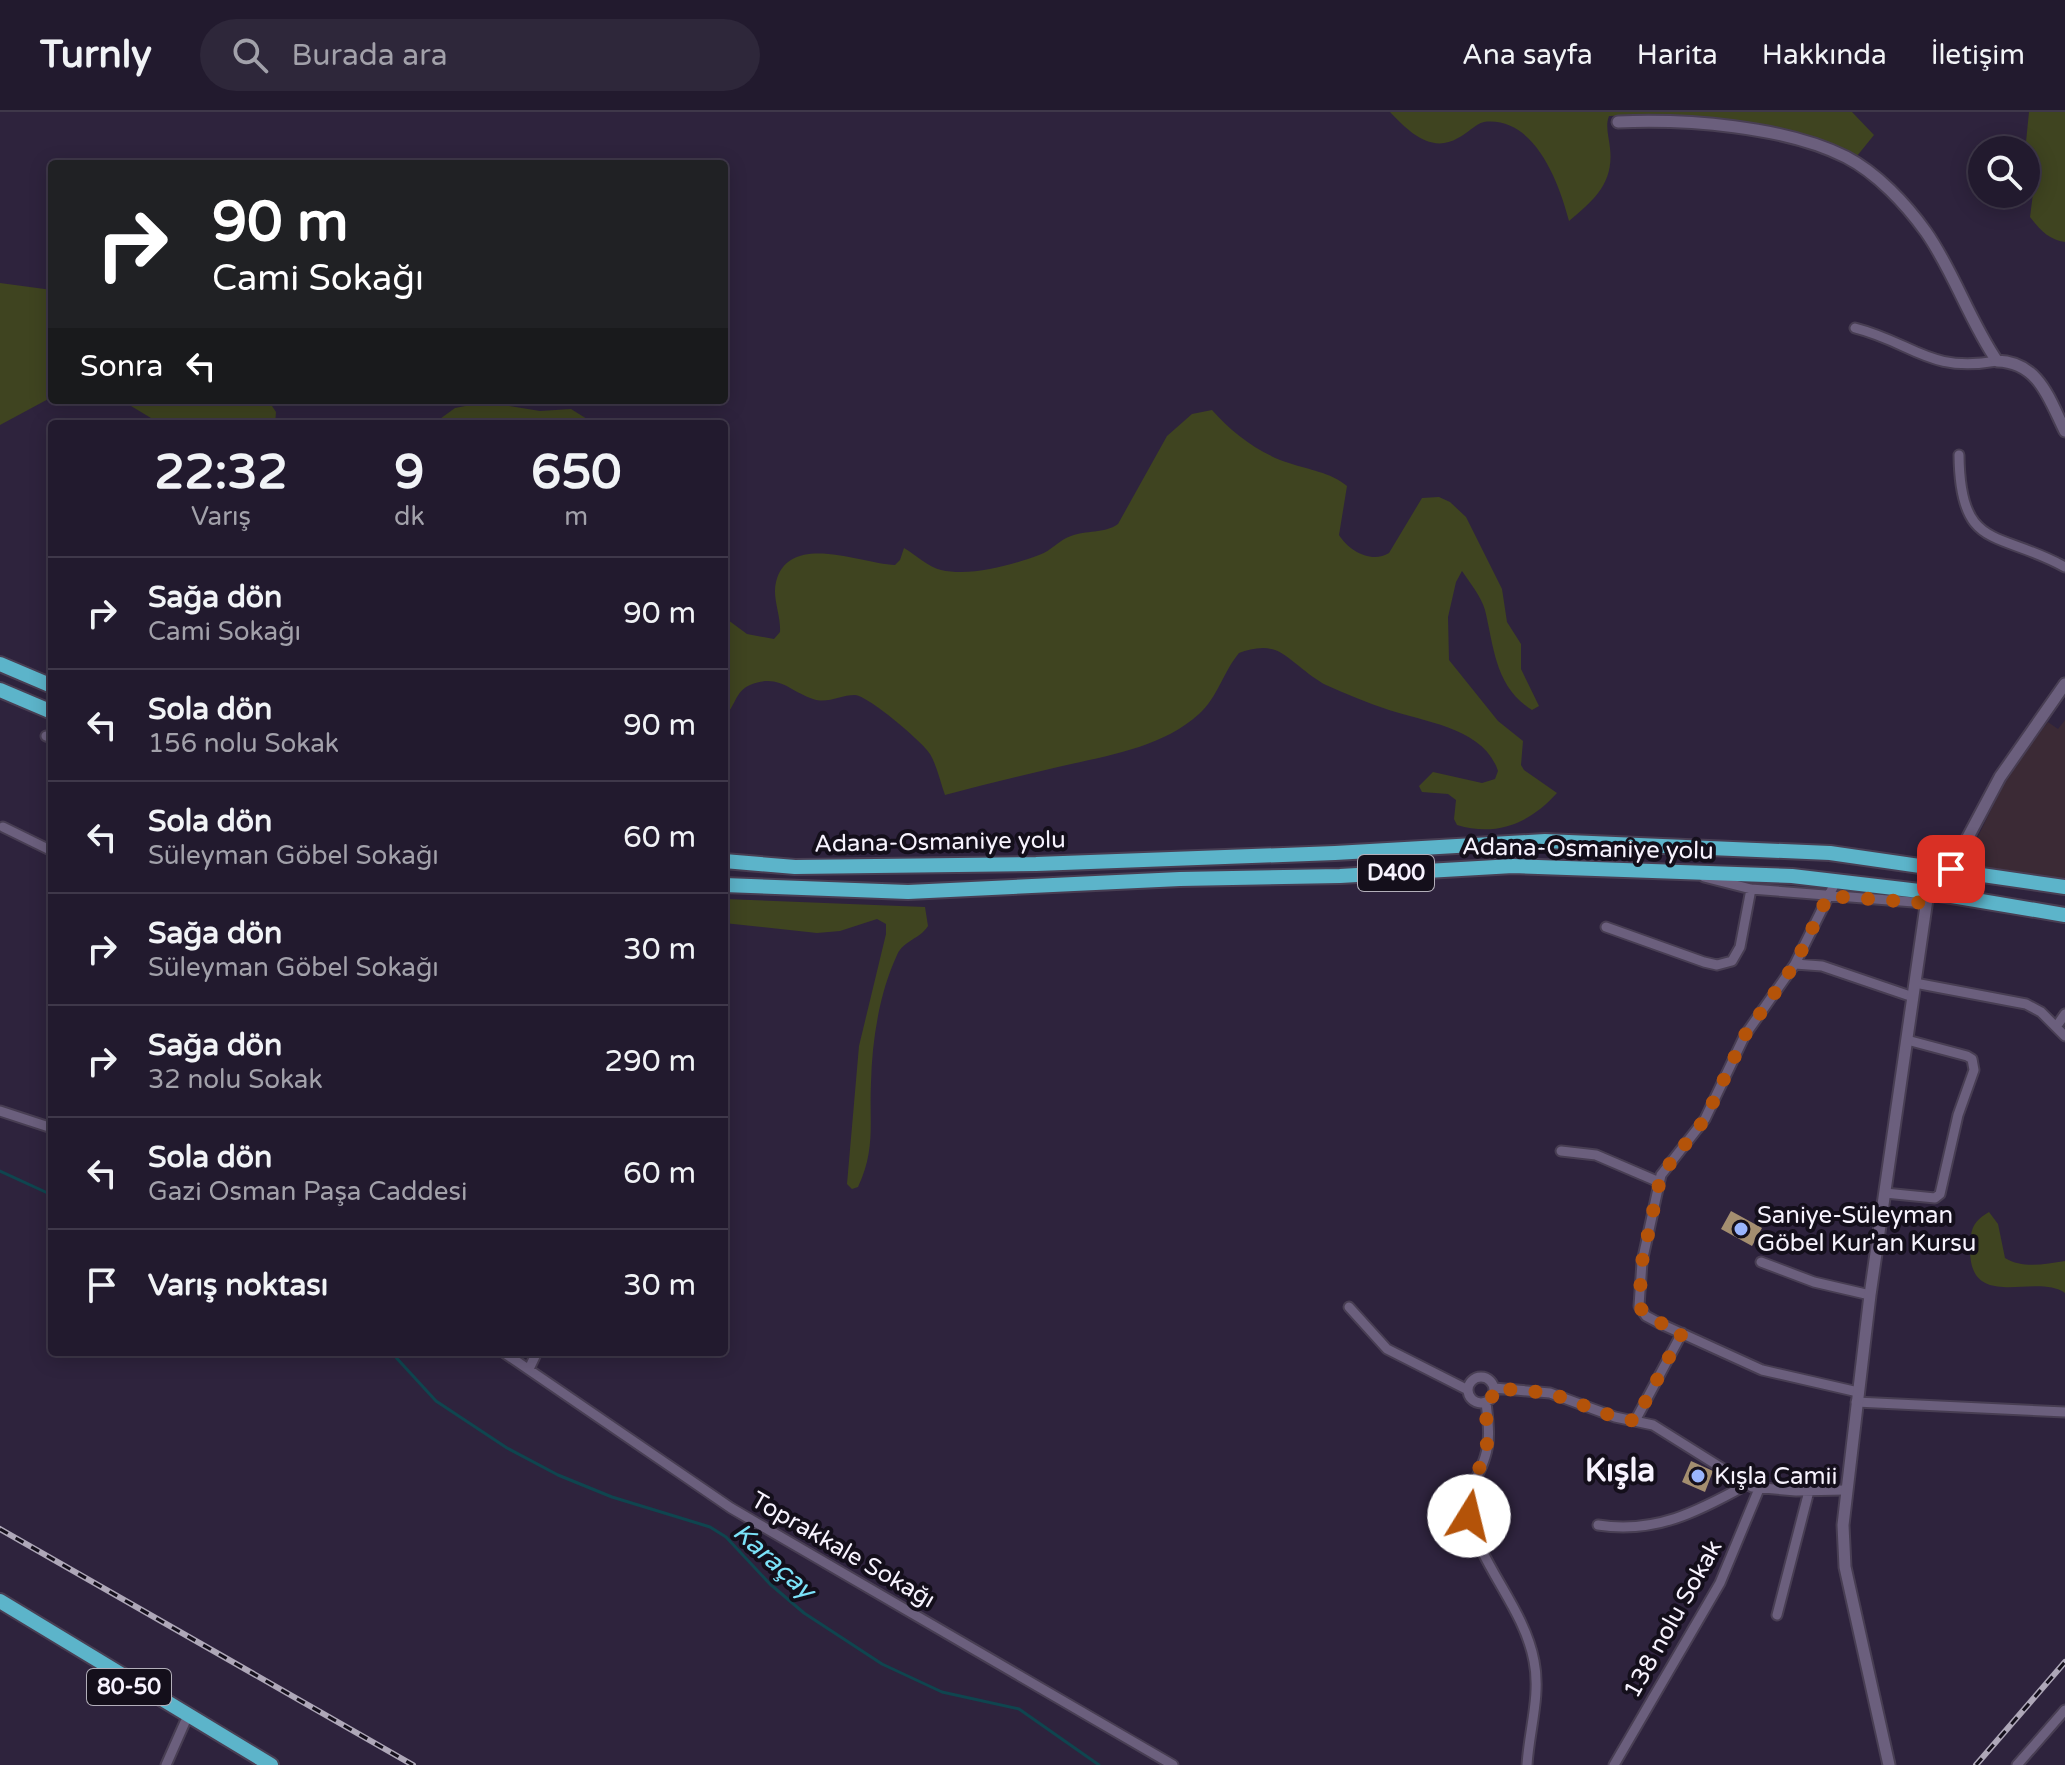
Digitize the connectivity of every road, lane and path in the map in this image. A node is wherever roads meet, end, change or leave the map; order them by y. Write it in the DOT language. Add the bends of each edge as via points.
graph roads {
  1 [pos="1618,122"];
  2 [pos="1855,328"];
  3 [pos="1997,361"];
  4 [pos="2065,431"];
  5 [pos="1959,455"];
  6 [pos="2065,567"];
  7 [pos="0,664"];
  8 [pos="48,684"];
  9 [pos="2065,684"];
  10 [pos="0,690"];
  11 [pos="48,710"];
  12 [pos="3,827"];
  13 [pos="48,849"];
  14 [pos="728,861"];
  15 [pos="1951,869"];
  16 [pos="1685,871"];
  17 [pos="1836,881"];
  18 [pos="728,885"];
  19 [pos="2065,887"];
  20 [pos="1751,889"];
  21 [pos="1828,896"];
  22 [pos="1927,898"];
  23 [pos="2065,915"];
  24 [pos="1606,927"];
  25 [pos="1795,964"];
  26 [pos="1915,983"];
  27 [pos="1913,997"];
  28 [pos="2065,1014"];
  29 [pos="2056,1027"];
  30 [pos="2065,1036"];
  31 [pos="1907,1040"];
  32 [pos="0,1111"];
  33 [pos="48,1127"];
  34 [pos="1561,1151"];
  35 [pos="1659,1182"];
  36 [pos="1885,1193"];
  37 [pos="1761,1262"];
  38 [pos="1870,1295"];
  39 [pos="1349,1307"];
  40 [pos="1682,1333"];
  41 [pos="509,1356"];
  42 [pos="535,1356"];
  43 [pos="529,1369"];
  44 [pos="1494,1388"];
  45 [pos="1468,1390"];
  46 [pos="1857,1397"];
  47 [pos="1486,1402"];
  48 [pos="2065,1412"];
  49 [pos="1635,1421"];
  50 [pos="1746,1485"];
  51 [pos="1759,1489"];
  52 [pos="1845,1490"];
  53 [pos="1809,1491"];
  54 [pos="1598,1525"];
  55 [pos="0,1601"];
  56 [pos="0,1612"];
  57 [pos="1777,1615"];
  58 [pos="2065,1710"];
  59 [pos="185,1722"];
  60 [pos="166,1765"];
  61 [pos="257,1765"];
  62 [pos="271,1765"];
  63 [pos="1173,1765"];
  64 [pos="1527,1765"];
  65 [pos="1614,1765"];
  66 [pos="1889,1765"];
  67 [pos="2017,1765"];
  1 -- 3 [label="street" via="1732,127 1850,159 1922,227"];
  2 -- 3 [label="street" via="1934,361"];
  3 -- 4 [label="street" via="2019,365 2037,378"];
  5 -- 6 [label="street" via="1963,502 1975,526"];
  7 -- 8 [label="highway"];
  9 -- 15 [label="street" via="2000,777"];
  10 -- 11 [label="highway"];
  12 -- 13 [label="street"];
  14 -- 15 [label="highway, Adana-Osmaniye yolu / D400" via="795,867 1036,864 1545,841 1830,853"];
  15 -- 19 [label="highway, Adana-Osmaniye yolu / D400"];
  15 -- 22 [label="street"];
  16 -- 17 [label="highway, Adana-Osmaniye yolu / D400"];
  16 -- 18 [label="highway, Adana-Osmaniye yolu / D400" via="1513,866 908,892"];
  16 -- 20 [label="street"];
  17 -- 21 [label="street"];
  17 -- 22 [label="highway, Adana-Osmaniye yolu / D400"];
  20 -- 21 [label="street"];
  20 -- 24 [label="street" via="1740,947 1732,961 1721,965"];
  21 -- 22 [label="street"];
  21 -- 25 [label="street"];
  22 -- 23 [label="highway, Adana-Osmaniye yolu / D400"];
  22 -- 26 [label="street"];
  25 -- 27 [label="street" via="1822,966"];
  25 -- 35 [label="street" via="1755,1018 1705,1119 1666,1165"];
  26 -- 27 [label="street"];
  26 -- 29 [label="street" via="2026,1004"];
  27 -- 31 [label="street"];
  28 -- 29 [label="street"];
  29 -- 30 [label="street"];
  31 -- 36 [label="street"];
  31 -- 36 [label="street" via="1967,1056 1974,1070 1940,1194 1935,1198"];
  32 -- 33 [label="street"];
  34 -- 35 [label="street" via="1596,1155"];
  35 -- 40 [label="street" via="1642,1262 1639,1306 1646,1316"];
  36 -- 38 [label="street"];
  37 -- 38 [label="street"];
  38 -- 46 [label="street"];
  39 -- 45 [label="street" via="1380,1344"];
  40 -- 46 [label="street" via="1762,1370"];
  40 -- 49 [label="street"];
  41 -- 43 [label="street, Toprakkale Sokağı"];
  42 -- 43 [label="street"];
  43 -- 63 [label="street, Toprakkale Sokağı" via="731,1508"];
  44 -- 45 [label="street" via="1482,1377"];
  44 -- 47 [label="street"];
  44 -- 49 [label="street" via="1550,1393"];
  45 -- 47 [label="street" via="1473,1401"];
  46 -- 48 [label="street"];
  46 -- 52 [label="street"];
  47 -- 64 [label="street" via="1487,1449 1468,1506 1476,1535 1534,1659"];
  49 -- 50 [label="street" via="1670,1434"];
  50 -- 51 [label="street"];
  50 -- 54 [label="street" via="1658,1526"];
  51 -- 53 [label="street"];
  51 -- 65 [label="street, 138 nolu Sokak" via="1720,1583"];
  52 -- 53 [label="street"];
  52 -- 66 [label="street" via="1845,1567"];
  53 -- 57 [label="street"];
  55 -- 62 [label="highway"];
  56 -- 59 [label="highway, 80-50"];
  58 -- 67 [label="street"];
  59 -- 60 [label="street"];
  59 -- 61 [label="highway, 80-50"];
}
